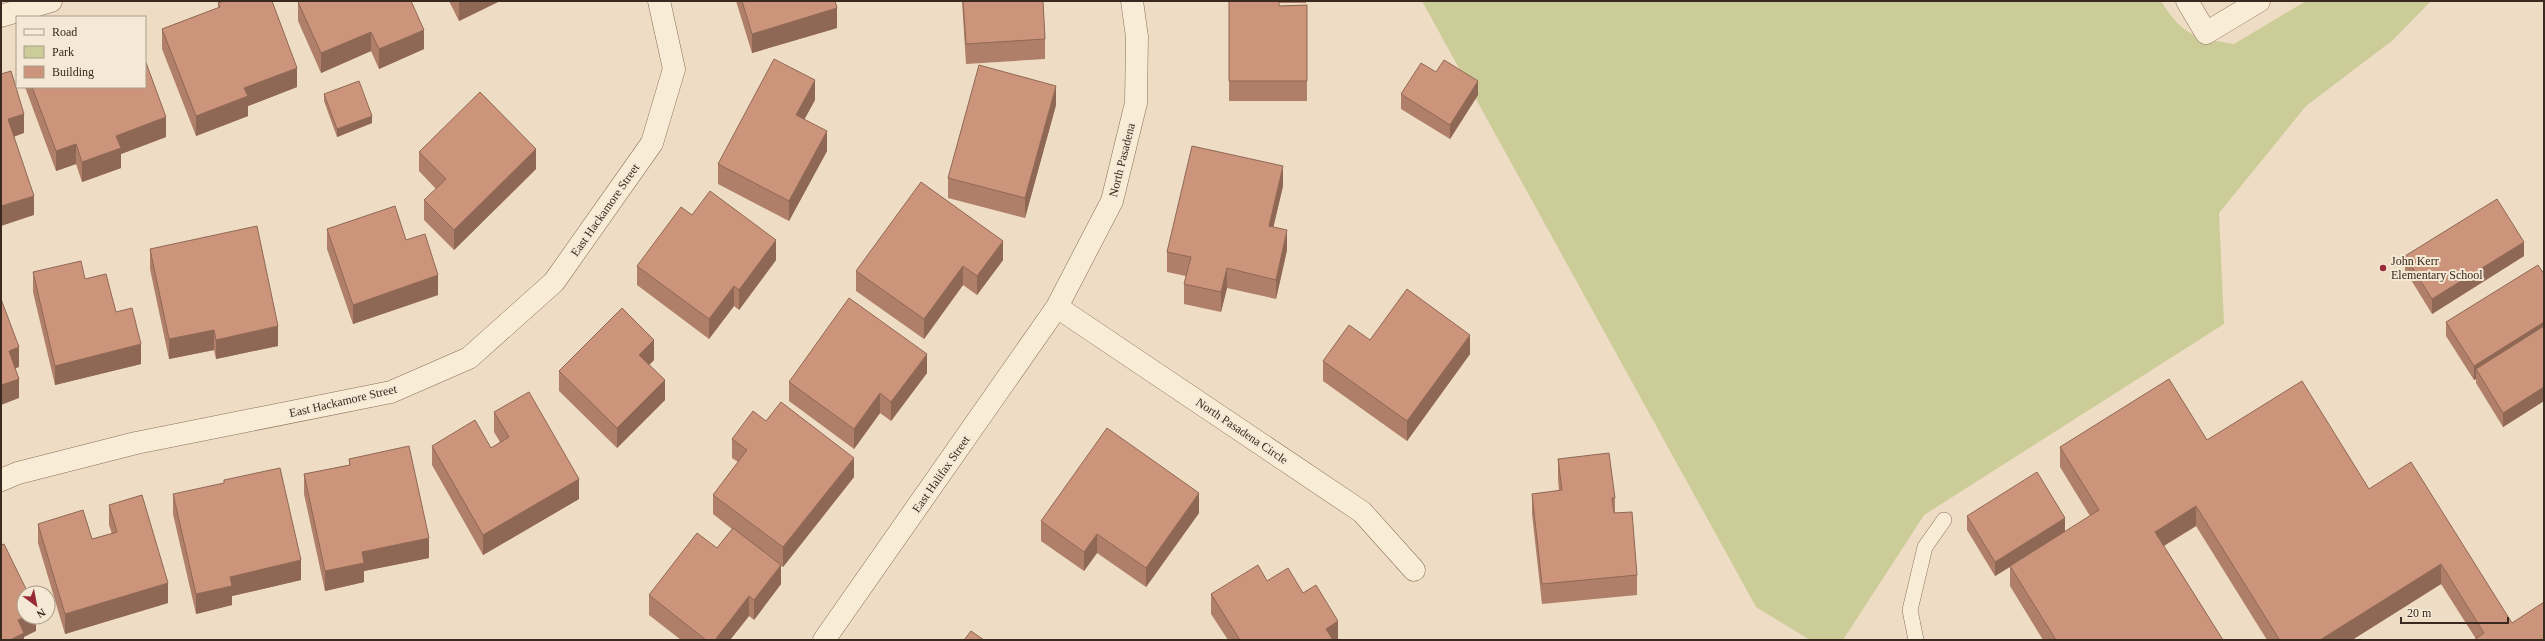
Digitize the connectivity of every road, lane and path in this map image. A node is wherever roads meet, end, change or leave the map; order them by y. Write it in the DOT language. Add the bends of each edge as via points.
graph roads {
  1 [pos="51,1"];
  2 [pos="659,1"];
  3 [pos="1132,1"];
  4 [pos="2187,1"];
  5 [pos="2259,1"];
  6 [pos="1,16"];
  7 [pos="1057,307"];
  8 [pos="1,480"];
  9 [pos="1944,520"];
  10 [pos="1414,570"];
  11 [pos="824,640"];
  12 [pos="1916,640"];
  1 -- 6 [label="street"];
  2 -- 8 [label="street, East Hackamore Street" via="674,69 652,143 558,275 469,358 391,392 136,443 18,473"];
  3 -- 7 [label="street, North Pasadena" via="1137,37 1136,102 1114,194"];
  4 -- 5 [label="street" via="2206,33"];
  7 -- 10 [label="street, North Pasadena Circle" via="1362,512"];
  7 -- 11 [label="street, East Halifax Street"];
  9 -- 12 [label="lane" via="1925,547 1910,610"];
}
